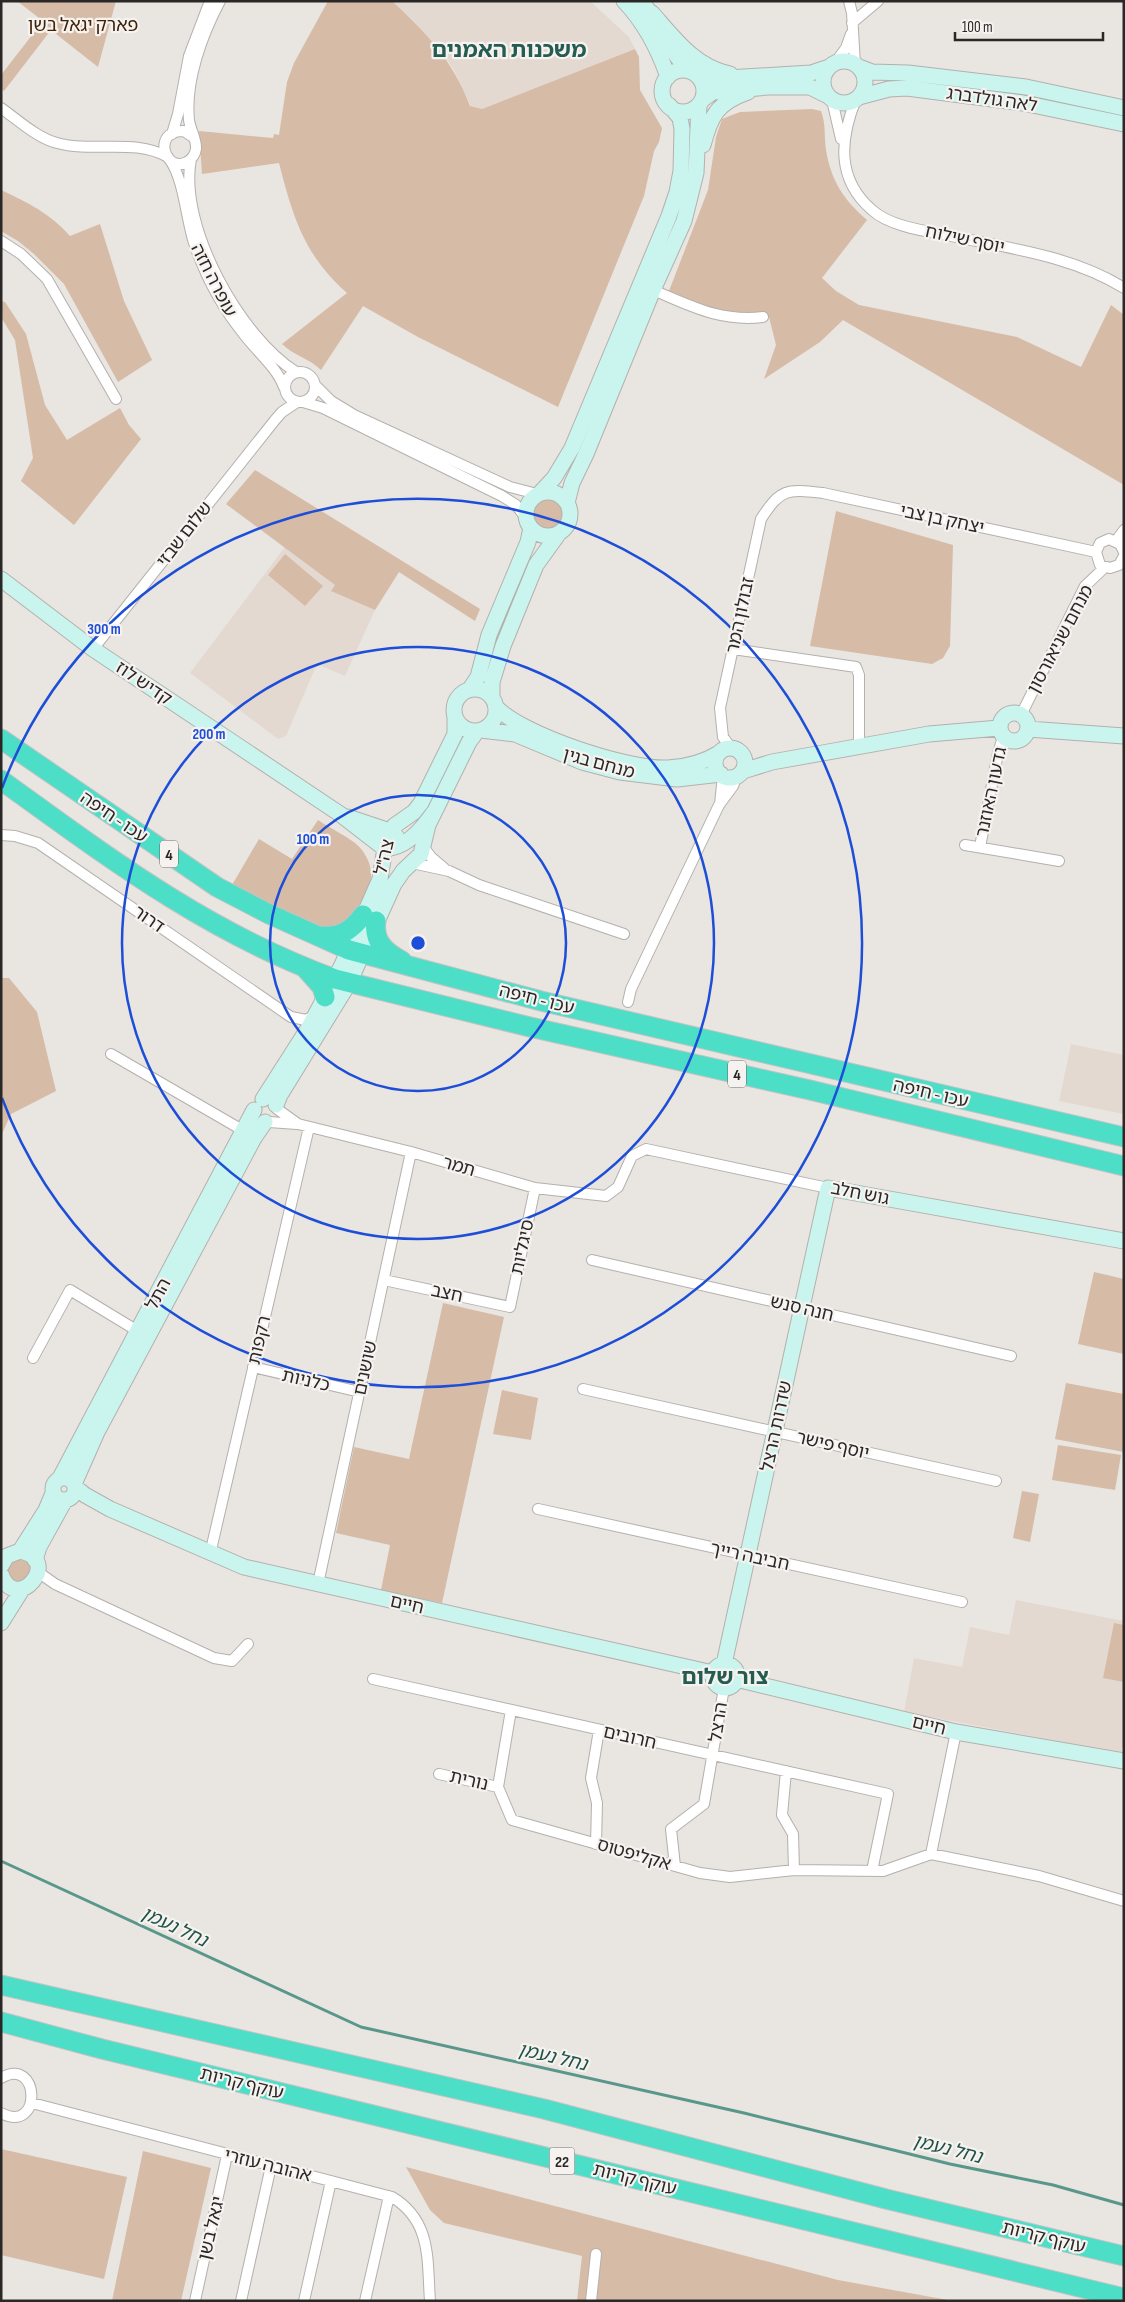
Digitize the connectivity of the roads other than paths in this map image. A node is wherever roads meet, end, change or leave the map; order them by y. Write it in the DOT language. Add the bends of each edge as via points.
graph roads {
  1 [pos="210,1"];
  2 [pos="220,1"];
  3 [pos="624,1"];
  4 [pos="641,1"];
  5 [pos="849,1"];
  6 [pos="878,1"];
  7 [pos="652,13"];
  8 [pos="853,25"];
  9 [pos="832,65"];
  10 [pos="857,66"];
  11 [pos="693,73"];
  12 [pos="668,76"];
  13 [pos="741,77"];
  14 [pos="768,86"];
  15 [pos="829,97"];
  16 [pos="857,98"];
  17 [pos="700,102"];
  18 [pos="669,105"];
  19 [pos="1,108"];
  20 [pos="1124,108"];
  21 [pos="1124,124"];
  22 [pos="169,136"];
  23 [pos="193,138"];
  24 [pos="132,147"];
  25 [pos="843,150"];
  26 [pos="169,158"];
  27 [pos="191,159"];
  28 [pos="696,173"];
  29 [pos="1,241"];
  30 [pos="1124,288"];
  31 [pos="653,290"];
  32 [pos="763,317"];
  33 [pos="296,372"];
  34 [pos="315,385"];
  35 [pos="285,390"];
  36 [pos="116,398"];
  37 [pos="300,402"];
  38 [pos="275,420"];
  39 [pos="788,492"];
  40 [pos="539,494"];
  41 [pos="567,503"];
  42 [pos="528,523"];
  43 [pos="1124,530"];
  44 [pos="559,533"];
  45 [pos="1116,541"];
  46 [pos="1096,552"];
  47 [pos="1124,552"];
  48 [pos="1124,556"];
  49 [pos="1104,567"];
  50 [pos="1,579"];
  51 [pos="93,649"];
  52 [pos="733,649"];
  53 [pos="470,689"];
  54 [pos="494,702"];
  55 [pos="1021,715"];
  56 [pos="455,718"];
  57 [pos="1028,729"];
  58 [pos="479,730"];
  59 [pos="1001,733"];
  60 [pos="1124,736"];
  61 [pos="1,739"];
  62 [pos="859,746"];
  63 [pos="731,752"];
  64 [pos="772,762"];
  65 [pos="731,775"];
  66 [pos="1,780"];
  67 [pos="434,812"];
  68 [pos="340,814"];
  69 [pos="390,831"];
  70 [pos="1,835"];
  71 [pos="401,845"];
  72 [pos="422,845"];
  73 [pos="965,845"];
  74 [pos="980,847"];
  75 [pos="384,848"];
  76 [pos="1059,861"];
  77 [pos="412,863"];
  78 [pos="449,871"];
  79 [pos="391,889"];
  80 [pos="370,918"];
  81 [pos="624,934"];
  82 [pos="316,935"];
  83 [pos="356,952"];
  84 [pos="305,968"];
  85 [pos="421,970"];
  86 [pos="342,981"];
  87 [pos="325,997"];
  88 [pos="628,1002"];
  89 [pos="315,1014"];
  90 [pos="291,1017"];
  91 [pos="298,1043"];
  92 [pos="111,1054"];
  93 [pos="267,1111"];
  94 [pos="298,1124"];
  95 [pos="309,1127"];
  96 [pos="244,1131"];
  97 [pos="1124,1137"];
  98 [pos="411,1152"];
  99 [pos="1124,1166"];
  100 [pos="618,1187"];
  101 [pos="535,1188"];
  102 [pos="828,1188"];
  103 [pos="1120,1242"];
  104 [pos="592,1260"];
  105 [pos="384,1280"];
  106 [pos="510,1307"];
  107 [pos="802,1308"];
  108 [pos="139,1330"];
  109 [pos="142,1350"];
  110 [pos="1011,1356"];
  111 [pos="33,1358"];
  112 [pos="253,1367"];
  113 [pos="583,1389"];
  114 [pos="360,1392"];
  115 [pos="775,1432"];
  116 [pos="996,1481"];
  117 [pos="66,1490"];
  118 [pos="538,1509"];
  119 [pos="210,1554"];
  120 [pos="748,1555"];
  121 [pos="8,1557"];
  122 [pos="32,1576"];
  123 [pos="3,1584"];
  124 [pos="318,1584"];
  125 [pos="962,1602"];
  126 [pos="1,1623"];
  127 [pos="248,1644"];
  128 [pos="719,1668"];
  129 [pos="373,1679"];
  130 [pos="736,1679"];
  131 [pos="724,1688"];
  132 [pos="511,1710"];
  133 [pos="599,1730"];
  134 [pos="956,1732"];
  135 [pos="713,1755"];
  136 [pos="1124,1761"];
  137 [pos="786,1771"];
  138 [pos="439,1774"];
  139 [pos="498,1787"];
  140 [pos="596,1844"];
  141 [pos="931,1854"];
  142 [pos="675,1866"];
  143 [pos="794,1870"];
  144 [pos="872,1871"];
  145 [pos="1124,1901"];
  146 [pos="1,1985"];
  147 [pos="1,2022"];
  148 [pos="1,2078"];
  149 [pos="32,2103"];
  150 [pos="1,2113"];
  151 [pos="228,2155"];
  152 [pos="272,2166"];
  153 [pos="331,2181"];
  154 [pos="389,2196"];
  155 [pos="596,2254"];
  156 [pos="1124,2256"];
  157 [pos="1124,2298"];
  158 [pos="195,2301"];
  159 [pos="241,2301"];
  160 [pos="304,2301"];
  161 [pos="365,2301"];
  162 [pos="430,2301"];
  163 [pos="591,2301"];
  1 -- 22 [label="street" via="189,56 178,114"];
  2 -- 23 [label="street" via="204,38 192,81 189,113"];
  3 -- 12 [label="street" via="655,43"];
  4 -- 7 [label="street"];
  5 -- 8 [label="street"];
  6 -- 8 [label="street"];
  7 -- 11 [label="street" via="681,63"];
  7 -- 13 [label="street" via="698,61 717,71"];
  8 -- 9 [label="street" via="846,48"];
  8 -- 10 [label="street"];
  9 -- 10 [label="street" via="842,61"];
  9 -- 13 [label="street" via="812,73"];
  9 -- 15 [label="street" via="822,80"];
  10 -- 16 [label="street" via="865,80 863,91"];
  10 -- 20 [label="street, לאה גולדברג" via="872,72 1026,87"];
  11 -- 12 [label="street" via="678,71"];
  11 -- 13 [label="street" via="710,79"];
  11 -- 17 [label="street" via="704,86"];
  12 -- 18 [label="street" via="663,88"];
  14 -- 15 [label="street" via="810,87"];
  14 -- 17 [label="street" via="713,92"];
  14 -- 28 [label="street" via="736,96 716,110"];
  15 -- 16 [label="street" via="846,103"];
  15 -- 25 [label="street, יוסף שילוח"];
  16 -- 21 [label="street, לאה גולדברג" via="889,89 907,88 1023,103"];
  16 -- 25 [label="street" via="844,131"];
  17 -- 18 [label="street" via="684,111"];
  17 -- 28 [label="street"];
  18 -- 40 [label="street" via="680,118 683,142 681,171 670,216 572,448 554,478"];
  19 -- 24 [label="street" via="57,143"];
  22 -- 23 [label="street" via="184,132"];
  22 -- 24 [label="street"];
  22 -- 26 [label="street" via="164,146"];
  23 -- 27 [label="street" via="196,148"];
  24 -- 26 [label="street" via="154,150"];
  25 -- 30 [label="street, יוסף שילוח" via="850,181 873,212 916,229 1076,264"];
  26 -- 27 [label="street" via="179,163"];
  26 -- 35 [label="street, עופרה חזה" via="177,174 194,243 208,277 241,332 278,374"];
  27 -- 33 [label="street, עופרה חזה" via="190,191 201,238 210,260 226,292 253,332 278,359"];
  28 -- 31 [label="street" via="684,221"];
  29 -- 36 [label="street" via="21,254 47,280"];
  31 -- 32 [label="street" via="716,315"];
  31 -- 41 [label="street" via="572,483"];
  33 -- 34 [label="street" via="309,375"];
  33 -- 35 [label="street" via="288,377"];
  34 -- 37 [label="street" via="312,396"];
  34 -- 40 [label="street" via="332,402 354,415 510,487"];
  35 -- 37 [label="street" via="292,400"];
  35 -- 38 [label="street, שלום שבזי"];
  37 -- 38 [label="street, שלום שבזי"];
  37 -- 42 [label="street" via="323,408 502,496 516,505"];
  38 -- 51 [label="street, שלום שבזי"];
  39 -- 46 [label="street, יצחק בן צבי" via="823,494"];
  39 -- 52 [label="street, זבולון המר" via="772,503 761,519"];
  40 -- 41 [label="street" via="558,494"];
  40 -- 42 [label="street" via="528,504"];
  41 -- 44 [label="street" via="569,520"];
  42 -- 44 [label="street" via="535,532 545,536"];
  42 -- 53 [label="street" via="528,542 489,635 478,677"];
  43 -- 45 [label="street"];
  44 -- 54 [label="street" via="536,565 503,646 492,682"];
  45 -- 46 [label="street" via="1104,540"];
  45 -- 47 [label="street"];
  46 -- 49 [label="street" via="1097,561"];
  48 -- 49 [label="street, מנחם שניאורסון" via="1118,565"];
  49 -- 55 [label="street, מנחם שניאורסון" via="1085,586"];
  50 -- 51 [label="street, קדיש לוז"];
  51 -- 68 [label="street, קדיש לוז"];
  52 -- 62 [label="street" via="856,667 859,675"];
  52 -- 63 [label="street, זבולון המר" via="720,708 723,737"];
  53 -- 54 [label="street" via="480,689"];
  53 -- 56 [label="street" via="456,700"];
  54 -- 58 [label="street" via="494,719"];
  54 -- 63 [label="street, מנחם בגין" via="505,717 543,736 630,762 666,768 690,766"];
  55 -- 57 [label="street" via="1026,719"];
  55 -- 59 [label="street" via="1008,714 1001,721"];
  56 -- 58 [label="street" via="466,729"];
  56 -- 69 [label="street, צה\"ל" via="454,734 421,804"];
  57 -- 59 [label="street" via="1019,741 1009,741"];
  57 -- 60 [label="street"];
  58 -- 65 [label="street, מנחם בגין" via="515,734 582,762 620,772 677,779"];
  58 -- 67 [label="street, צה\"ל" via="469,742"];
  59 -- 62 [label="street, מנחם בגין" via="929,734"];
  59 -- 74 [label="street, גדעון האוזנר"];
  61 -- 82 [label="highway, עכו - חיפה / 4" via="217,887"];
  62 -- 64 [label="street, מנחם בגין"];
  63 -- 64 [label="street, מנחם בגין"];
  63 -- 65 [label="street" via="745,762"];
  63 -- 65 [label="street" via="716,765"];
  64 -- 65 [label="street, מנחם בגין"];
  65 -- 88 [label="street" via="720,805 631,989"];
  66 -- 84 [label="highway, עכו - חיפה / 4" via="181,906"];
  67 -- 71 [label="street" via="420,830"];
  67 -- 72 [label="street, צה\"ל"];
  68 -- 69 [label="street, קדיש לוז"];
  68 -- 75 [label="street, קדיש לוז"];
  69 -- 71 [label="street"];
  69 -- 75 [label="street, צה\"ל"];
  70 -- 90 [label="street, דרור" via="38,843"];
  71 -- 75 [label="street"];
  71 -- 79 [label="street" via="402,859"];
  72 -- 77 [label="street, צה\"ל" via="418,859"];
  72 -- 78 [label="street"];
  73 -- 74 [label="street, גדעון האוזנר"];
  74 -- 76 [label="street, גדעון האוזנר"];
  75 -- 80 [label="street, צה\"ל"];
  77 -- 78 [label="street"];
  77 -- 79 [label="street, צה\"ל"];
  78 -- 81 [label="street" via="479,885"];
  79 -- 80 [label="street, צה\"ל"];
  80 -- 82 [label="highway" via="342,934"];
  80 -- 83 [label="street, צה\"ל"];
  80 -- 85 [label="highway" via="385,951"];
  82 -- 83 [label="highway, עכו - חיפה / 4"];
  83 -- 85 [label="highway, עכו - חיפה / 4"];
  83 -- 86 [label="street, צה\"ל"];
  84 -- 86 [label="highway, עכו - חיפה / 4"];
  84 -- 87 [label="highway" via="318,981"];
  85 -- 97 [label="highway, עכו - חיפה / 4"];
  86 -- 87 [label="street, התל"];
  86 -- 93 [label="street, התל" via="278,1099"];
  86 -- 99 [label="highway, עכו - חיפה / 4"];
  87 -- 89 [label="street, התל"];
  89 -- 90 [label="street" via="306,1020"];
  89 -- 91 [label="street, התל"];
  90 -- 91 [label="street"];
  91 -- 93 [label="street, התל"];
  92 -- 96 [label="street"];
  93 -- 94 [label="street, תמר"];
  93 -- 94 [label="street, תמר"];
  93 -- 96 [label="street, התל"];
  93 -- 109 [label="street, התל"];
  94 -- 95 [label="street, תמר"];
  95 -- 98 [label="street, תמר"];
  95 -- 112 [label="street, רקפות"];
  96 -- 108 [label="street, התל"];
  98 -- 101 [label="street, תמר"];
  98 -- 105 [label="street, שושנים"];
  100 -- 101 [label="street, תמר" via="606,1196"];
  100 -- 102 [label="street, גוש חלב" via="632,1156 646,1149"];
  101 -- 106 [label="street, סיגליות"];
  102 -- 103 [label="street, גוש חלב"];
  102 -- 107 [label="street, שדרות הרצל"];
  104 -- 107 [label="street, חנה סנש"];
  105 -- 106 [label="street, חצב"];
  105 -- 114 [label="street, שושנים"];
  107 -- 110 [label="street, חנה סנש"];
  107 -- 115 [label="street, שדרות הרצל"];
  108 -- 109 [label="street"];
  108 -- 111 [label="street" via="70,1290"];
  108 -- 117 [label="street, התל"];
  109 -- 117 [label="street, התל"];
  112 -- 114 [label="street, כלניות"];
  112 -- 119 [label="street, רקפות"];
  113 -- 115 [label="street, יוסף פישר"];
  114 -- 124 [label="street, שושנים"];
  115 -- 116 [label="street, יוסף פישר"];
  115 -- 120 [label="street, שדרות הרצל"];
  117 -- 119 [label="street, חיים"];
  117 -- 121 [label="street, התל"];
  117 -- 122 [label="street, התל" via="39,1547"];
  118 -- 120 [label="street, חביבה רייך"];
  119 -- 124 [label="street, חיים" via="244,1567"];
  120 -- 125 [label="street, חביבה רייך"];
  120 -- 128 [label="street, שדרות הרצל"];
  121 -- 122 [label="street" via="29,1554"];
  122 -- 123 [label="street" via="17,1589"];
  122 -- 126 [label="street, התל"];
  122 -- 127 [label="street" via="214,1658 232,1660"];
  124 -- 128 [label="street, חיים"];
  128 -- 130 [label="street" via="733,1667"];
  128 -- 131 [label="street" via="716,1684"];
  129 -- 132 [label="street, חרובים"];
  130 -- 131 [label="street" via="732,1686"];
  130 -- 134 [label="street, חיים"];
  131 -- 135 [label="street, הרצל"];
  132 -- 133 [label="street, חרובים"];
  132 -- 139 [label="street"];
  133 -- 135 [label="street, חרובים"];
  133 -- 140 [label="street" via="591,1778 596,1803"];
  134 -- 136 [label="street, חיים"];
  134 -- 141 [label="street"];
  135 -- 137 [label="street, חרובים"];
  135 -- 142 [label="street, הרצל" via="704,1804 672,1829"];
  137 -- 143 [label="street" via="782,1815 793,1834"];
  137 -- 144 [label="street, חרובים" via="888,1794"];
  138 -- 139 [label="street, נורית"];
  139 -- 140 [label="street, אקליפטוס" via="512,1820"];
  140 -- 142 [label="street, אקליפטוס"];
  141 -- 144 [label="street, אקליפטוס" via="894,1869"];
  141 -- 145 [label="street" via="1039,1876"];
  142 -- 143 [label="street, אקליפטוס" via="730,1877"];
  143 -- 144 [label="street, אקליפטוס"];
  146 -- 156 [label="highway, עוקף קריות" via="544,2109 886,2199"];
  147 -- 157 [label="highway, עוקף קריות / 22"];
  148 -- 149 [label="street" via="12,2075 24,2078 32,2089"];
  149 -- 150 [label="street" via="17,2116"];
  149 -- 151 [label="street, אהובה עוזרי"];
  151 -- 152 [label="street, אהובה עוזרי"];
  151 -- 158 [label="street, יגאל בשן"];
  152 -- 153 [label="street, אהובה עוזרי"];
  152 -- 159 [label="street"];
  153 -- 154 [label="street, אהובה עוזרי"];
  153 -- 160 [label="street"];
  154 -- 161 [label="street"];
  154 -- 162 [label="street, אהובה עוזרי" via="404,2204 420,2224 426,2246"];
  155 -- 163 [label="street"];
}
